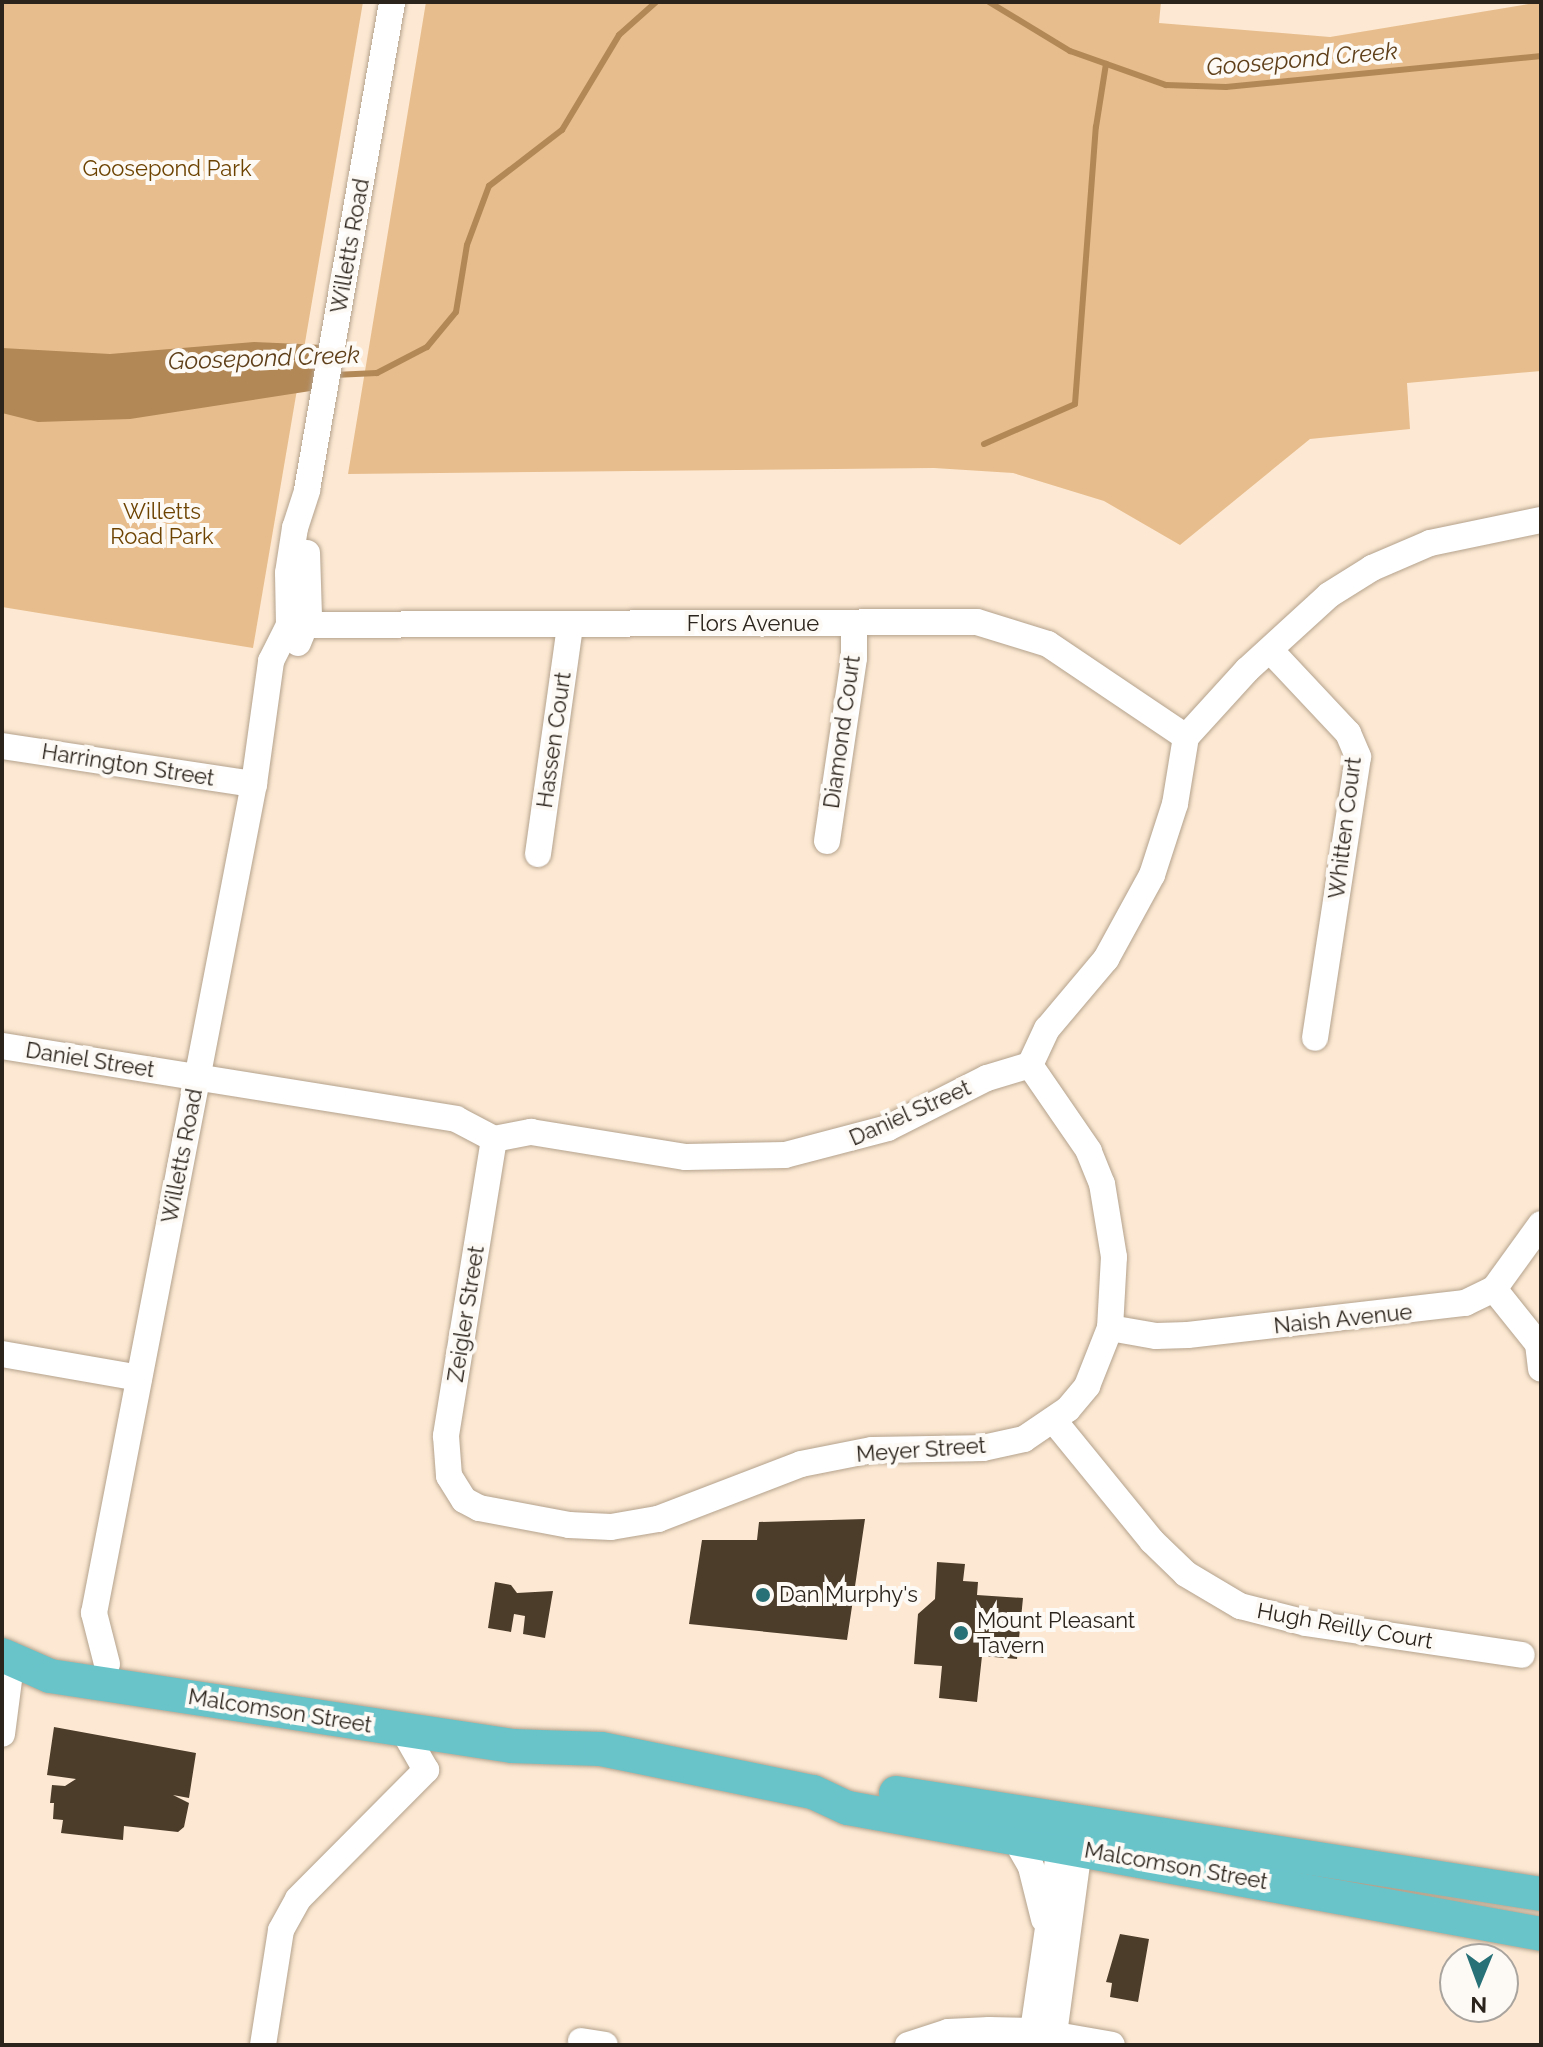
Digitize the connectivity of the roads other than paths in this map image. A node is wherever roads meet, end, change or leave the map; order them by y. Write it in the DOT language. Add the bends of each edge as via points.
graph roads {
  1 [pos="392,2"];
  2 [pos="1541,520"];
  3 [pos="854,623"];
  4 [pos="570,625"];
  5 [pos="298,627"];
  6 [pos="1270,650"];
  7 [pos="1186,737"];
  8 [pos="2,746"];
  9 [pos="254,784"];
  10 [pos="827,841"];
  11 [pos="538,854"];
  12 [pos="1315,1038"];
  13 [pos="2,1046"];
  14 [pos="1030,1065"];
  15 [pos="198,1077"];
  16 [pos="494,1139"];
  17 [pos="1541,1224"];
  18 [pos="1494,1289"];
  19 [pos="1110,1328"];
  20 [pos="2,1354"];
  21 [pos="1541,1369"];
  22 [pos="139,1378"];
  23 [pos="1055,1422"];
  24 [pos="454,1489"];
  25 [pos="1522,1655"];
  26 [pos="7,1656"];
  27 [pos="107,1664"];
  28 [pos="403,1730"];
  29 [pos="2,1734"];
  30 [pos="552,1744"];
  31 [pos="813,1792"];
  32 [pos="1071,1833"];
  33 [pos="1014,1837"];
  34 [pos="1541,1894"];
  35 [pos="1047,1934"];
  36 [pos="1541,1934"];
  37 [pos="1044,2032"];
  38 [pos="263,2045"];
  39 [pos="908,2045"];
  40 [pos="1112,2045"];
  1 -- 5 [label="street, Willetts Road" via="307,490"];
  2 -- 6 [label="street" via="1430,543 1372,568 1329,595"];
  3 -- 4 [label="street, Flors Avenue"];
  3 -- 7 [label="street, Flors Avenue" via="977,622 1011,629 1089,670"];
  3 -- 10 [label="street, Diamond Court" via="854,658"];
  4 -- 5 [label="street, Flors Avenue"];
  4 -- 11 [label="street, Hassen Court"];
  5 -- 9 [label="street, Willetts Road" via="269,699"];
  6 -- 7 [label="street"];
  6 -- 12 [label="street, Whitten Court" via="1348,733 1358,757"];
  7 -- 14 [label="street" via="1175,804 1152,875 1106,959 1047,1029"];
  8 -- 9 [label="street, Harrington Street"];
  9 -- 15 [label="street, Willetts Road"];
  13 -- 15 [label="street, Daniel Street"];
  14 -- 16 [label="street, Daniel Street" via="987,1078 888,1128 785,1155 686,1157 531,1132"];
  14 -- 19 [label="street, Meyer Street" via="1075,1125 1102,1184 1114,1257"];
  15 -- 16 [label="street, Daniel Street" via="456,1119"];
  15 -- 22 [label="street, Willetts Road"];
  16 -- 24 [label="street, Zeigler Street" via="444,1450"];
  17 -- 18 [label="street"];
  18 -- 19 [label="street, Naish Avenue" via="1465,1303 1423,1311 1188,1335"];
  18 -- 21 [label="street" via="1538,1344"];
  19 -- 23 [label="street, Meyer Street" via="1087,1386"];
  20 -- 22 [label="street"];
  22 -- 27 [label="street, Willetts Road" via="94,1613"];
  23 -- 24 [label="street, Meyer Street" via="1024,1439 983,1448 872,1450 801,1464 658,1519 611,1527 479,1508"];
  23 -- 25 [label="street, Hugh Reilly Court" via="1152,1541 1186,1574 1240,1606 1306,1623"];
  26 -- 27 [label="main road, Malcomson Street" via="48,1655"];
  26 -- 28 [label="main road, Malcomson Street" via="50,1676"];
  26 -- 29 [label="street"];
  27 -- 30 [label="main road, Malcomson Street" via="510,1730"];
  28 -- 30 [label="main road, Malcomson Street" via="512,1746"];
  28 -- 38 [label="street" via="426,1770 298,1899 281,1930"];
  30 -- 31 [label="main road, Malcomson Street"];
  31 -- 32 [label="main road, Malcomson Street" via="850,1786"];
  31 -- 33 [label="main road, Malcomson Street" via="848,1808"];
  32 -- 33 [label="main road, Malcomson Street"];
  32 -- 34 [label="main road, Malcomson Street"];
  32 -- 35 [label="street"];
  32 -- 36 [label="main road, Malcomson Street"];
  32 -- 37 [label="street"];
  33 -- 35 [label="street" via="1031,1867"];
  35 -- 37 [label="street"];
  37 -- 39 [label="street" via="948,2032"];
  37 -- 40 [label="street"];
}
